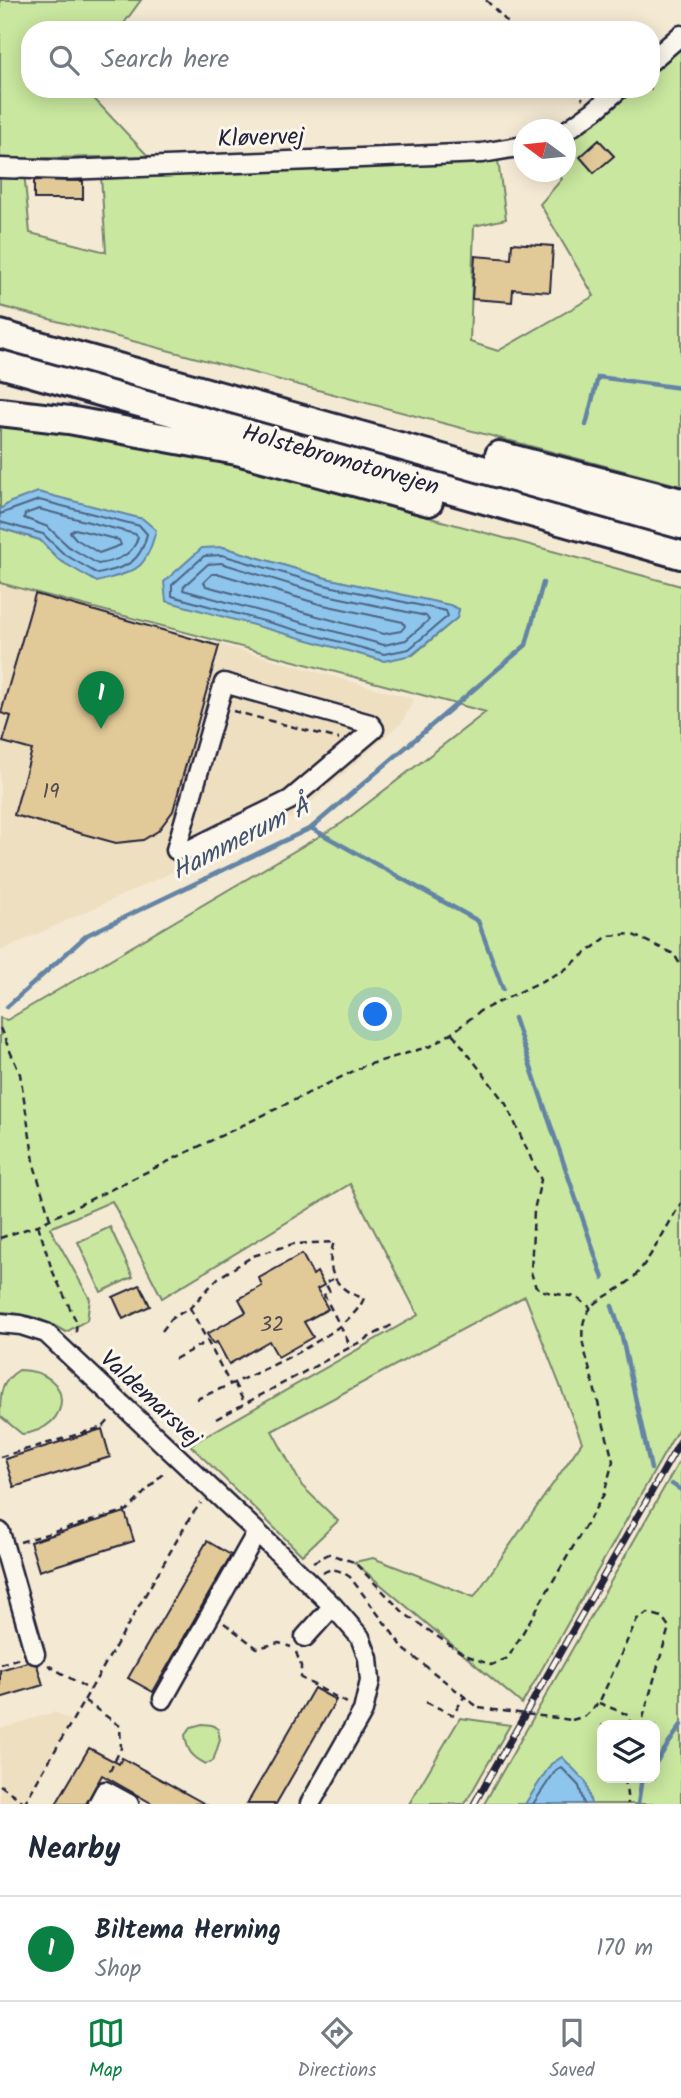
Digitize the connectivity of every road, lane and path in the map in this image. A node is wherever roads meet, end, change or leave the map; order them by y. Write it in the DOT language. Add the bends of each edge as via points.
graph roads {
  1 [pos="486,0"];
  2 [pos="506,21"];
  3 [pos="681,35"];
  4 [pos="660,53"];
  5 [pos="607,98"];
  6 [pos="576,122"];
  7 [pos="513,147"];
  8 [pos="0,168"];
  9 [pos="0,334"];
  10 [pos="0,364"];
  11 [pos="183,385"];
  12 [pos="0,412"];
  13 [pos="681,502"];
  14 [pos="681,525"];
  15 [pos="681,557"];
  16 [pos="217,706"];
  17 [pos="355,746"];
  18 [pos="681,966"];
  19 [pos="0,1028"];
  20 [pos="452,1033"];
  21 [pos="681,1203"];
  22 [pos="50,1219"];
  23 [pos="38,1225"];
  24 [pos="0,1238"];
  25 [pos="334,1279"];
  26 [pos="190,1308"];
  27 [pos="591,1308"];
  28 [pos="0,1323"];
  29 [pos="340,1325"];
  30 [pos="391,1325"];
  31 [pos="162,1331"];
  32 [pos="207,1341"];
  33 [pos="55,1342"];
  34 [pos="351,1347"];
  35 [pos="175,1359"];
  36 [pos="232,1384"];
  37 [pos="197,1399"];
  38 [pos="245,1404"];
  39 [pos="123,1405"];
  40 [pos="216,1419"];
  41 [pos="0,1457"];
  42 [pos="178,1457"];
  43 [pos="211,1489"];
  44 [pos="257,1532"];
  45 [pos="2,1539"];
  46 [pos="302,1577"];
  47 [pos="333,1606"];
  48 [pos="209,1615"];
  49 [pos="305,1637"];
  50 [pos="35,1654"];
  51 [pos="464,1696"];
  52 [pos="163,1699"];
  53 [pos="85,1701"];
  54 [pos="426,1703"];
  55 [pos="599,1703"];
  56 [pos="363,1711"];
  57 [pos="629,1720"];
  58 [pos="642,1720"];
  59 [pos="626,1783"];
  60 [pos="0,1785"];
  61 [pos="102,1797"];
  62 [pos="25,1803"];
  63 [pos="129,1804"];
  64 [pos="310,1804"];
  65 [pos="628,1804"];
  1 -- 2 [label="path"];
  3 -- 4 [label="street"];
  5 -- 6 [label="street"];
  7 -- 8 [label="street, Kløvervej" via="468,154 66,170"];
  9 -- 11 [label="highway, Holstebromotorvejen"];
  10 -- 15 [label="highway, Holstebromotorvejen"];
  11 -- 13 [label="highway" via="269,396"];
  11 -- 14 [label="highway, Holstebromotorvejen"];
  12 -- 15 [label="highway" via="236,451 631,555"];
  16 -- 17 [label="path"];
  16 -- 17 [label="street" via="224,683 370,724 374,729"];
  16 -- 17 [label="street" via="176,850 191,849 289,800"];
  18 -- 20 [label="path" via="674,954 631,934 608,936 563,971 480,1011"];
  19 -- 22 [label="path" via="20,1074 35,1168"];
  20 -- 22 [label="path" via="431,1046 364,1066"];
  20 -- 27 [label="path" via="506,1104 541,1180 534,1210 531,1272 535,1284 541,1290 576,1297"];
  21 -- 27 [label="path" via="636,1275"];
  22 -- 23 [label="path"];
  23 -- 24 [label="path"];
  23 -- 33 [label="path" via="76,1324 72,1335"];
  25 -- 26 [label="path" via="330,1267 334,1242 293,1244 235,1266"];
  25 -- 29 [label="path" via="325,1283 330,1292 324,1295"];
  25 -- 29 [label="path" via="352,1295 365,1298 361,1308"];
  26 -- 31 [label="path" via="172,1318"];
  26 -- 32 [label="path"];
  27 -- 46 [label="path" via="582,1332 583,1344 613,1461 604,1494 508,1658 491,1665 463,1654 405,1614 354,1562 329,1555"];
  28 -- 33 [label="street, Valdemarsvej" via="46,1333"];
  29 -- 34 [label="path"];
  29 -- 36 [label="path" via="274,1366"];
  30 -- 34 [label="path"];
  32 -- 35 [label="path"];
  32 -- 36 [label="path"];
  33 -- 39 [label="street, Valdemarsvej"];
  34 -- 38 [label="path"];
  36 -- 37 [label="path"];
  36 -- 38 [label="path"];
  38 -- 40 [label="path"];
  39 -- 41 [label="path" via="103,1427"];
  39 -- 42 [label="street, Valdemarsvej"];
  42 -- 43 [label="street, Valdemarsvej"];
  42 -- 45 [label="path" via="128,1510"];
  43 -- 44 [label="street, Valdemarsvej"];
  43 -- 53 [label="path"];
  44 -- 46 [label="street, Valdemarsvej"];
  44 -- 48 [label="street"];
  45 -- 50 [label="street"];
  46 -- 47 [label="street, Valdemarsvej"];
  46 -- 51 [label="path" via="327,1570 350,1577 405,1650"];
  47 -- 49 [label="street"];
  47 -- 56 [label="street, Valdemarsvej" via="360,1637 368,1658"];
  48 -- 52 [label="street"];
  48 -- 56 [label="path" via="257,1647 290,1645 300,1659 301,1678"];
  51 -- 54 [label="path" via="453,1715"];
  51 -- 55 [label="path, bridge" via="479,1708 572,1720 585,1716"];
  53 -- 61 [label="path" via="120,1726 121,1748"];
  53 -- 62 [label="path"];
  55 -- 57 [label="path" via="626,1714"];
  55 -- 58 [label="path" via="636,1619 648,1613 662,1617 668,1627"];
  56 -- 64 [label="street, Valdemarsvej"];
  59 -- 65 [label="path"];
  60 -- 62 [label="path"];
  61 -- 63 [label="street"];
}
